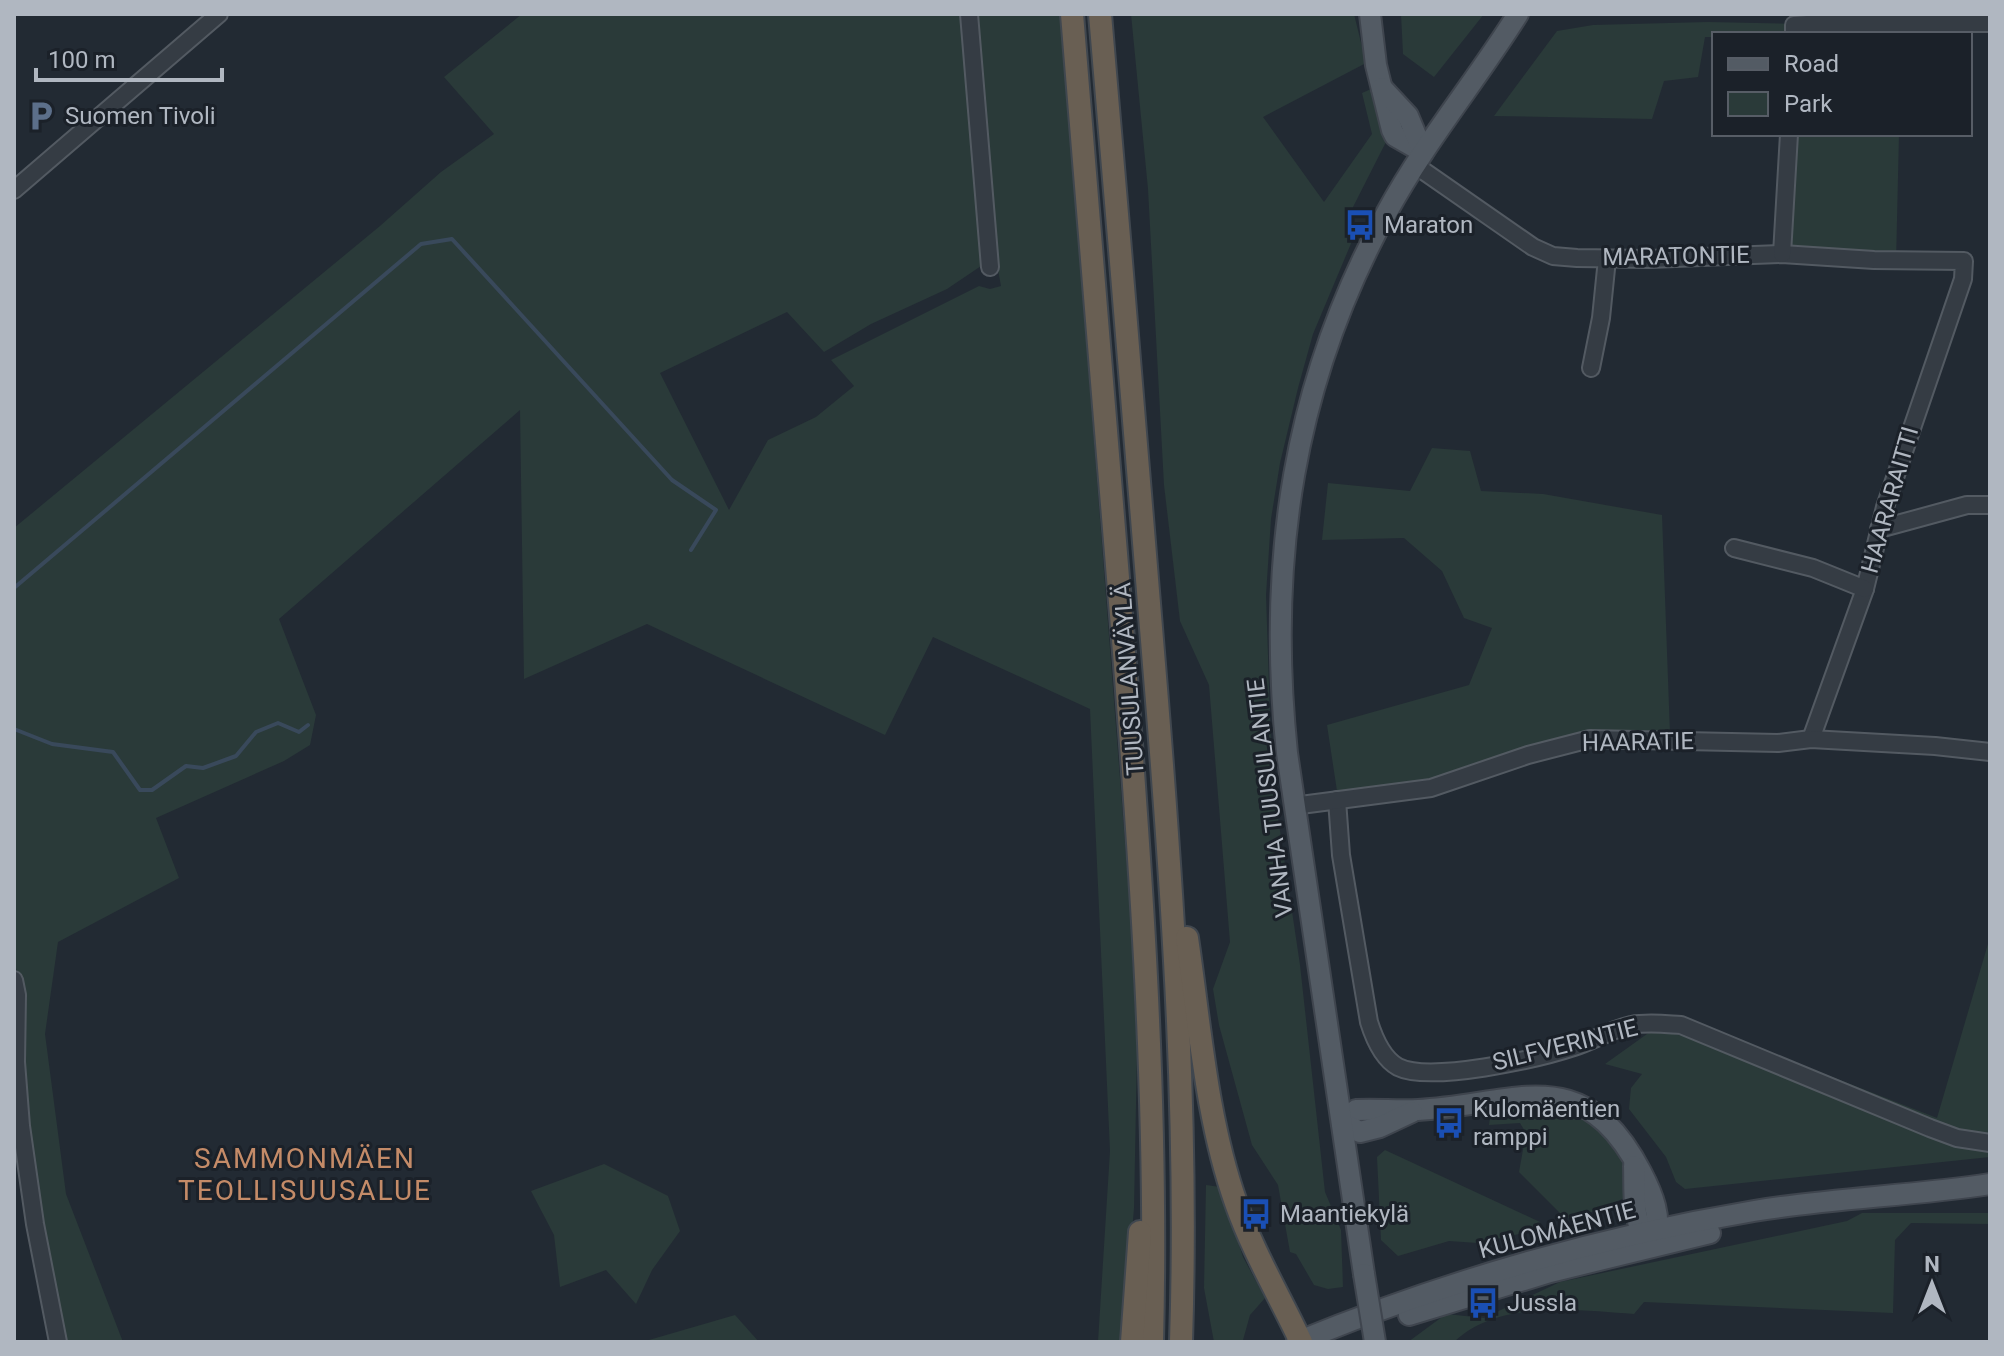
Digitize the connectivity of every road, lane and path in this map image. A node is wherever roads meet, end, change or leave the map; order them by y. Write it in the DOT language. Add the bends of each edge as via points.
graph roads {
  1 [pos="969,14"];
  2 [pos="1072,14"];
  3 [pos="1100,14"];
  4 [pos="1370,14"];
  5 [pos="1518,14"];
  6 [pos="211,17"];
  7 [pos="1990,23"];
  8 [pos="1794,30"];
  9 [pos="1789,136"];
  10 [pos="1419,159"];
  11 [pos="14,190"];
  12 [pos="1782,254"];
  13 [pos="1607,259"];
  14 [pos="1964,261"];
  15 [pos="990,267"];
  16 [pos="1591,368"];
  17 [pos="1990,505"];
  18 [pos="1879,529"];
  19 [pos="1734,548"];
  20 [pos="1865,589"];
  21 [pos="1811,739"];
  22 [pos="1990,752"];
  23 [pos="1337,800"];
  24 [pos="1165,806"];
  25 [pos="1293,806"];
  26 [pos="14,980"];
  27 [pos="1152,1072"];
  28 [pos="1342,1123"];
  29 [pos="18,1127"];
  30 [pos="1990,1143"];
  31 [pos="1990,1187"];
  32 [pos="1651,1236"];
  33 [pos="58,1342"];
  34 [pos="1132,1342"];
  35 [pos="1152,1342"];
  36 [pos="1181,1342"];
  37 [pos="1299,1342"];
  38 [pos="1335,1342"];
  39 [pos="1375,1342"];
  1 -- 15 [label="street"];
  2 -- 27 [label="highway, TUUSULANVÄYLÄ" via="1143,897"];
  3 -- 24 [label="highway, TUUSULANVÄYLÄ"];
  4 -- 10 [label="main road" via="1380,85 1395,136"];
  5 -- 10 [label="main road, VANHA TUUSULANTIE"];
  6 -- 11 [label="street"];
  7 -- 8 [label="street" via="1821,23"];
  9 -- 12 [label="street"];
  10 -- 13 [label="street, MARATONTIE" via="1533,247 1553,256"];
  10 -- 25 [label="main road, VANHA TUUSULANTIE" via="1354,275 1318,371 1293,468 1281,585 1281,685"];
  12 -- 13 [label="street, MARATONTIE"];
  12 -- 14 [label="street, MARATONTIE"];
  13 -- 16 [label="street"];
  14 -- 18 [label="street, HAARARAITTI" via="1963,279"];
  17 -- 18 [label="street" via="1967,505"];
  18 -- 20 [label="street, HAARARAITTI"];
  19 -- 20 [label="street" via="1813,568"];
  20 -- 21 [label="street, HAARARAITTI"];
  21 -- 22 [label="street, HAARATIE"];
  21 -- 23 [label="street, HAARATIE" via="1590,739 1431,788"];
  23 -- 25 [label="street, HAARATIE"];
  23 -- 30 [label="street, SILFVERINTIE" via="1369,1022 1376,1044 1396,1066 1423,1074 1466,1069 1571,1048 1629,1026 1681,1025 1957,1138"];
  24 -- 36 [label="highway, TUUSULANVÄYLÄ" via="1181,1083"];
  24 -- 37 [label="highway" via="1218,1134 1255,1252"];
  25 -- 28 [label="main road, VANHA TUUSULANTIE"];
  26 -- 29 [label="street"];
  27 -- 34 [label="highway"];
  27 -- 35 [label="highway, TUUSULANVÄYLÄ"];
  28 -- 32 [label="main road" via="1360,1132 1418,1110 1519,1096 1556,1096 1577,1103 1598,1115 1634,1158 1648,1185"];
  28 -- 39 [label="main road, VANHA TUUSULANTIE, bridge"];
  29 -- 33 [label="street"];
  31 -- 32 [label="main road, KULOMÄENTIE" via="1756,1211"];
  32 -- 37 [label="main road, KULOMÄENTIE" via="1501,1270"];
  32 -- 38 [label="main road, KULOMÄENTIE"];
}
